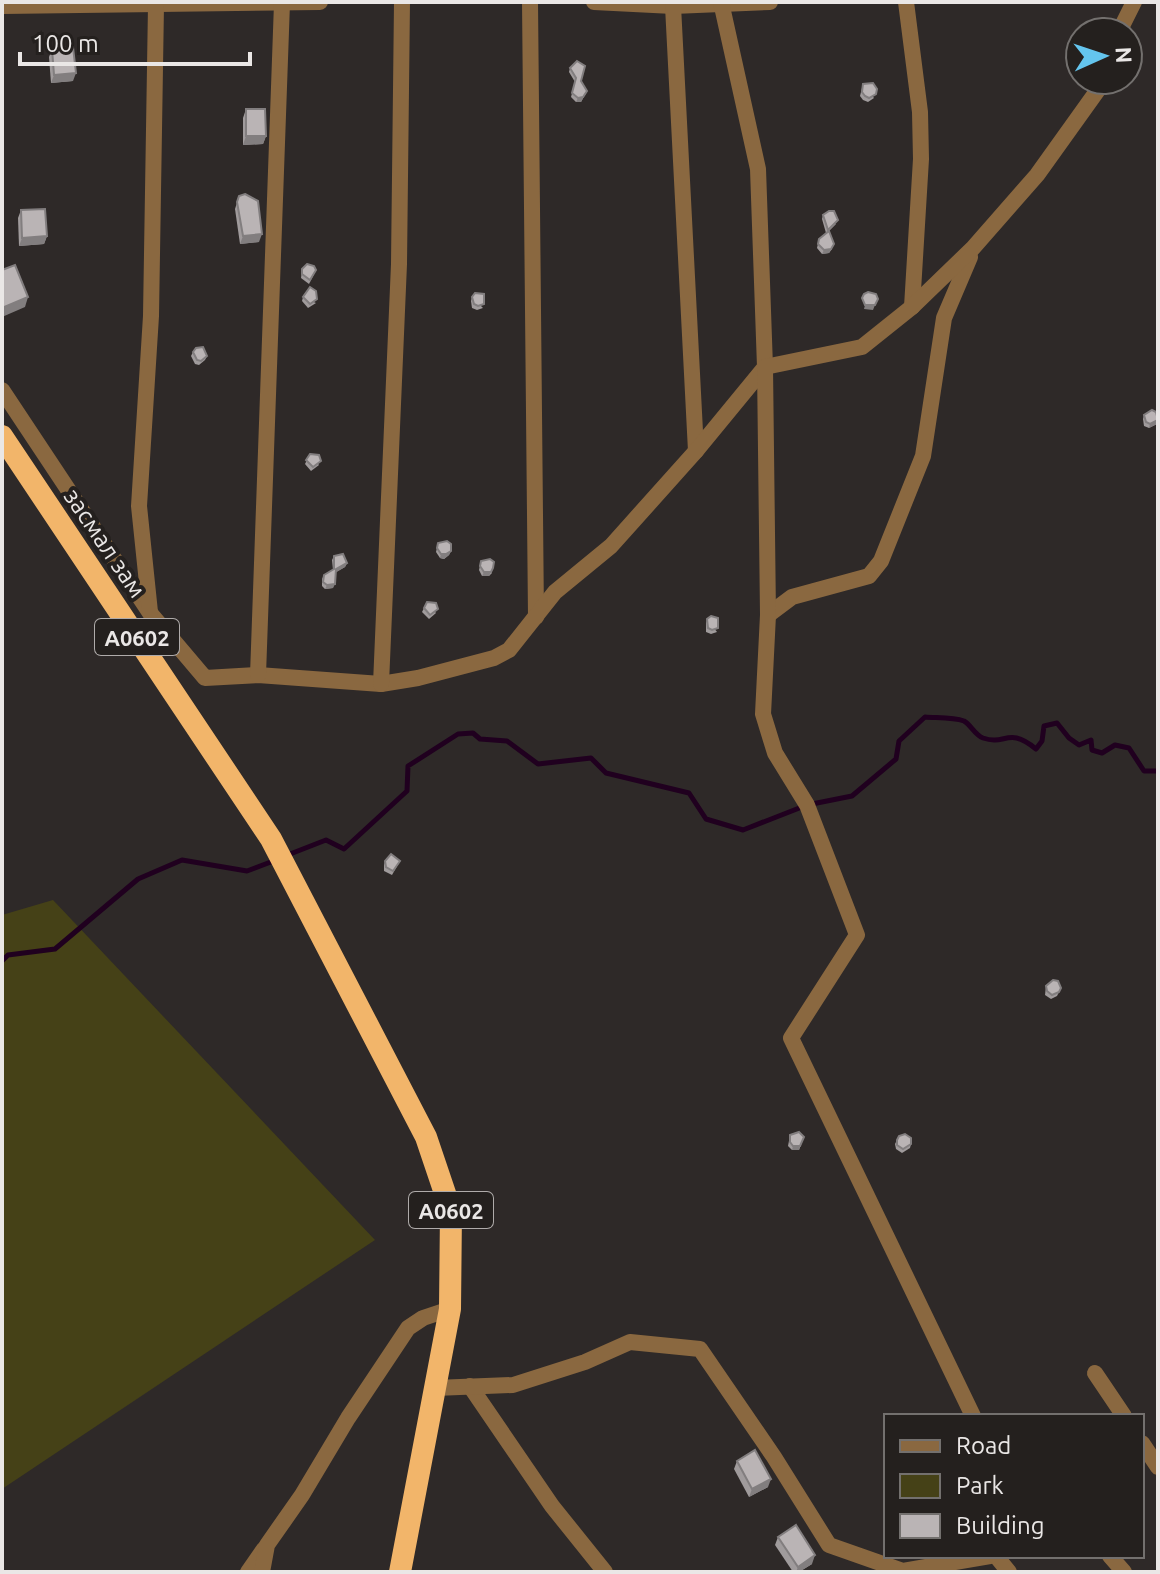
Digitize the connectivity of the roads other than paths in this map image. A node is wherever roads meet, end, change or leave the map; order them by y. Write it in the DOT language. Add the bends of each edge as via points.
graph roads {
  1 [pos="320,2"];
  2 [pos="402,2"];
  3 [pos="530,2"];
  4 [pos="594,2"];
  5 [pos="604,2"];
  6 [pos="770,2"];
  7 [pos="906,2"];
  8 [pos="282,3"];
  9 [pos="721,4"];
  10 [pos="156,5"];
  11 [pos="2,6"];
  12 [pos="673,6"];
  13 [pos="1094,96"];
  14 [pos="973,248"];
  15 [pos="912,307"];
  16 [pos="765,367"];
  17 [pos="2,390"];
  18 [pos="2,436"];
  19 [pos="696,451"];
  20 [pos="150,613"];
  21 [pos="768,615"];
  22 [pos="536,617"];
  23 [pos="258,675"];
  24 [pos="381,684"];
  25 [pos="450,1309"];
  26 [pos="1095,1373"];
  27 [pos="470,1386"];
  28 [pos="435,1388"];
  29 [pos="972,1414"];
  30 [pos="1123,1414"];
  31 [pos="1144,1446"];
  32 [pos="1158,1467"];
  33 [pos="267,1545"];
  34 [pos="978,1558"];
  35 [pos="248,1572"];
  36 [pos="262,1572"];
  37 [pos="400,1572"];
  38 [pos="605,1572"];
  1 -- 8 [label="street"];
  2 -- 24 [label="street" via="399,264"];
  3 -- 22 [label="street"];
  4 -- 5 [label="street"];
  5 -- 12 [label="street"];
  6 -- 9 [label="street"];
  7 -- 15 [label="street" via="921,159"];
  8 -- 10 [label="street"];
  8 -- 23 [label="street"];
  9 -- 12 [label="street"];
  9 -- 16 [label="street" via="758,169"];
  10 -- 11 [label="street"];
  10 -- 20 [label="street" via="151,316 139,506"];
  12 -- 19 [label="street"];
  13 -- 14 [label="street" via="1037,175"];
  14 -- 15 [label="street"];
  14 -- 21 [label="street" via="944,318 923,456 881,561 869,576 792,597"];
  15 -- 16 [label="street" via="862,347"];
  16 -- 19 [label="street"];
  16 -- 21 [label="street"];
  17 -- 20 [label="street"];
  18 -- 25 [label="highway, засмал зам / A0602" via="271,839 426,1137 451,1211"];
  19 -- 22 [label="street" via="611,546 555,592"];
  20 -- 23 [label="street" via="205,678"];
  21 -- 29 [label="street" via="763,714 775,753 807,805 857,935 791,1038"];
  22 -- 24 [label="street" via="509,650 494,658"];
  23 -- 24 [label="street"];
  25 -- 28 [label="highway, A0602"];
  25 -- 33 [label="street" via="408,1328"];
  26 -- 30 [label="street"];
  27 -- 28 [label="street"];
  27 -- 34 [label="street" via="513,1385 630,1342 700,1349 829,1545 903,1571"];
  27 -- 38 [label="street" via="552,1506"];
  28 -- 37 [label="highway, A0602"];
  31 -- 32 [label="street"];
  33 -- 35 [label="street"];
  33 -- 36 [label="street"];
}
